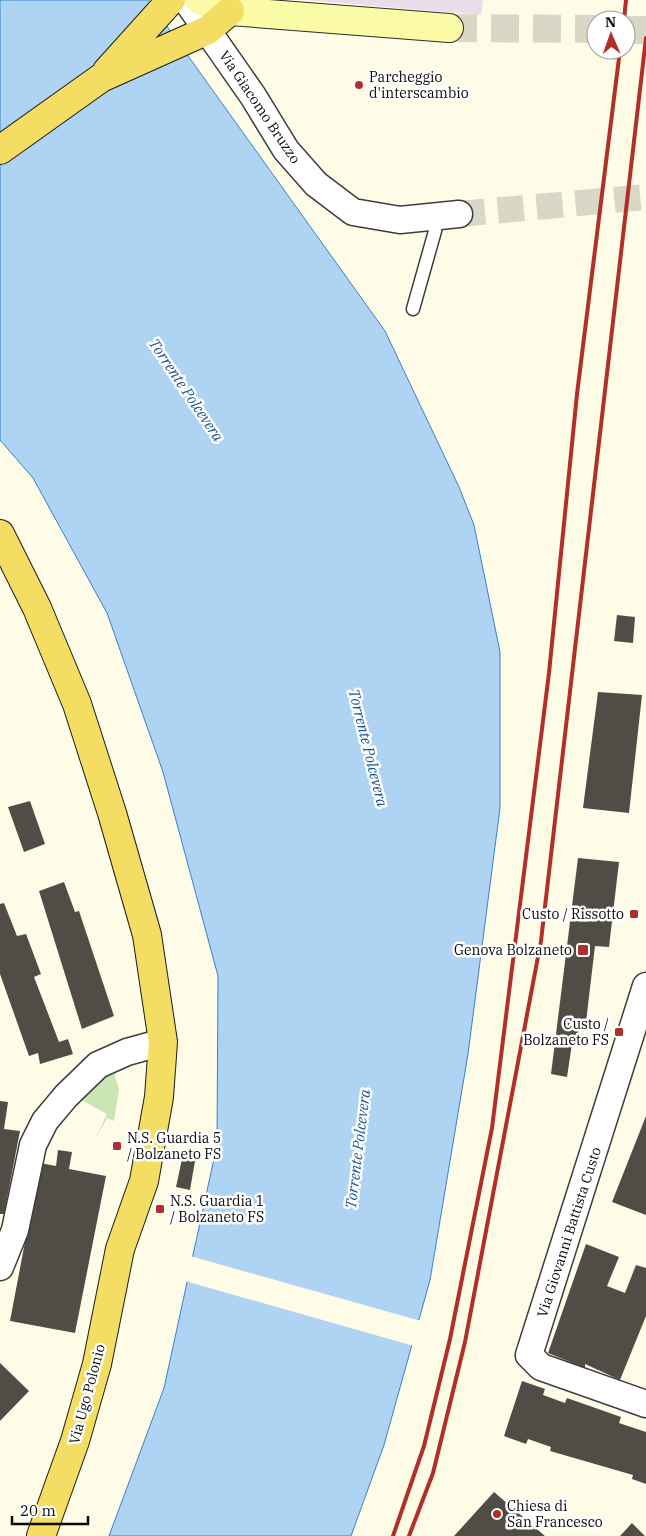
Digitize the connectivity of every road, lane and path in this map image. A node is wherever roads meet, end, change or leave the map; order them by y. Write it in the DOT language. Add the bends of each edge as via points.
graph roads {
  1 [pos="186,0"];
  2 [pos="200,0"];
  3 [pos="163,8"];
  4 [pos="230,12"];
  5 [pos="449,28"];
  6 [pos="208,30"];
  7 [pos="101,78"];
  8 [pos="0,150"];
  9 [pos="448,215"];
  10 [pos="413,309"];
  11 [pos="0,534"];
  12 [pos="646,986"];
  13 [pos="163,1042"];
  14 [pos="0,1267"];
  15 [pos="646,1404"];
  16 [pos="41,1536"];
  1 -- 6 [label="street, Via Giacomo Bruzzo"];
  2 -- 4 [label="main road"];
  3 -- 7 [label="main road"];
  4 -- 5 [label="main road"];
  4 -- 6 [label="main road"];
  6 -- 7 [label="main road"];
  6 -- 9 [label="street, Via Giacomo Bruzzo" via="286,150 316,184 353,212 400,220"];
  7 -- 8 [label="main road"];
  9 -- 10 [label="lane" via="433,239"];
  11 -- 13 [label="main road, Via Ugo Polonio" via="37,608 77,704 112,813 147,935"];
  12 -- 15 [label="street, Via Giovanni Battista Custo" via="530,1355 541,1367"];
  13 -- 14 [label="street" via="127,1052 98,1066 45,1121 33,1145 15,1230"];
  13 -- 16 [label="main road, Via Ugo Polonio" via="159,1097 144,1182 120,1249 97,1364 75,1441"];
}
